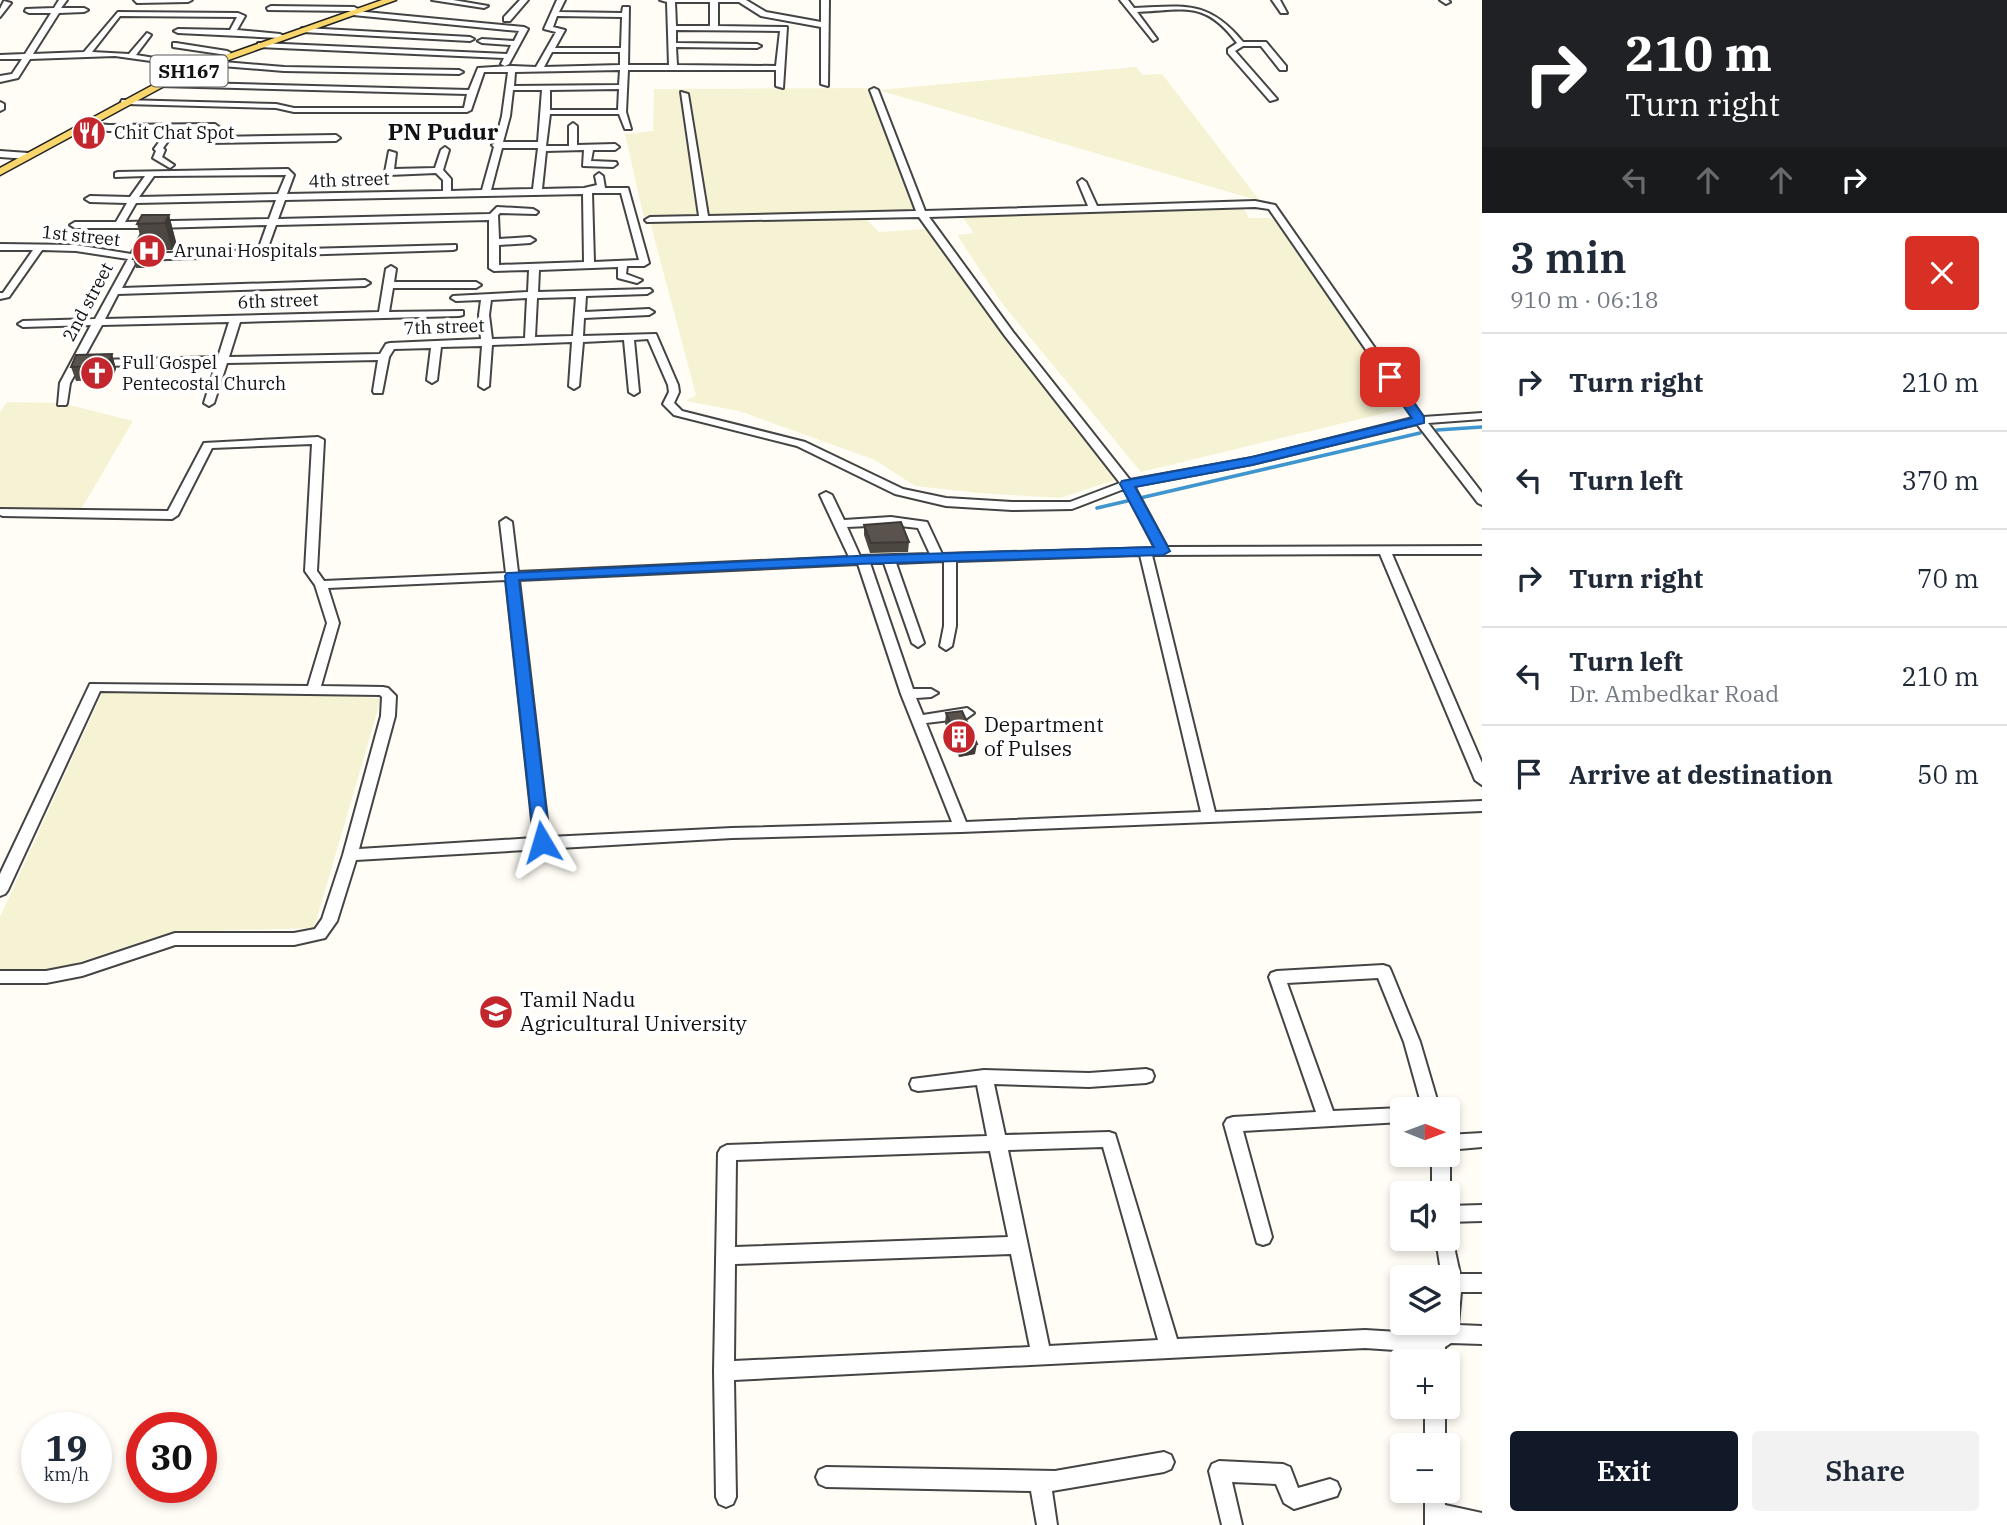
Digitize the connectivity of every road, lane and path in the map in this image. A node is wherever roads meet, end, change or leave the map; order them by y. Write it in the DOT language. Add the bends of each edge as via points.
graph roads {
  1 [pos="63,0"];
  2 [pos="188,0"];
  3 [pos="380,0"];
  4 [pos="391,0"];
  5 [pos="436,0"];
  6 [pos="524,0"];
  7 [pos="561,0"];
  8 [pos="664,0"];
  9 [pos="671,0"];
  10 [pos="714,0"];
  11 [pos="741,0"];
  12 [pos="825,0"];
  13 [pos="1124,0"];
  14 [pos="1276,0"];
  15 [pos="138,1"];
  16 [pos="7,3"];
  17 [pos="484,6"];
  18 [pos="271,8"];
  19 [pos="1132,10"];
  20 [pos="29,11"];
  21 [pos="353,11"];
  22 [pos="1284,11"];
  23 [pos="54,14"];
  24 [pos="87,14"];
  25 [pos="153,14"];
  26 [pos="553,14"];
  27 [pos="0,15"];
  28 [pos="508,19"];
  29 [pos="128,24"];
  30 [pos="825,25"];
  31 [pos="671,28"];
  32 [pos="714,29"];
  33 [pos="305,30"];
  34 [pos="178,31"];
  35 [pos="232,32"];
  36 [pos="147,35"];
  37 [pos="281,37"];
  38 [pos="470,39"];
  39 [pos="1153,39"];
  40 [pos="482,41"];
  41 [pos="1241,44"];
  42 [pos="176,45"];
  43 [pos="673,45"];
  44 [pos="261,46"];
  45 [pos="757,46"];
  46 [pos="512,49"];
  47 [pos="549,50"];
  48 [pos="624,50"];
  49 [pos="371,52"];
  50 [pos="227,53"];
  51 [pos="87,54"];
  52 [pos="132,55"];
  53 [pos="0,57"];
  54 [pos="26,57"];
  55 [pos="202,64"];
  56 [pos="623,67"];
  57 [pos="673,67"];
  58 [pos="729,67"];
  59 [pos="507,68"];
  60 [pos="780,68"];
  61 [pos="1283,68"];
  62 [pos="538,69"];
  63 [pos="360,72"];
  64 [pos="459,72"];
  65 [pos="0,80"];
  66 [pos="728,80"];
  67 [pos="825,83"];
  68 [pos="159,84"];
  69 [pos="780,86"];
  70 [pos="622,87"];
  71 [pos="509,88"];
  72 [pos="547,88"];
  73 [pos="874,90"];
  74 [pos="471,92"];
  75 [pos="684,94"];
  76 [pos="1273,99"];
  77 [pos="125,102"];
  78 [pos="546,112"];
  79 [pos="622,112"];
  80 [pos="85,126"];
  81 [pos="573,126"];
  82 [pos="174,127"];
  83 [pos="628,127"];
  84 [pos="336,138"];
  85 [pos="496,145"];
  86 [pos="543,147"];
  87 [pos="615,147"];
  88 [pos="589,148"];
  89 [pos="573,149"];
  90 [pos="445,150"];
  91 [pos="392,152"];
  92 [pos="0,154"];
  93 [pos="24,155"];
  94 [pos="613,164"];
  95 [pos="170,165"];
  96 [pos="0,166"];
  97 [pos="438,170"];
  98 [pos="0,172"];
  99 [pos="151,173"];
  100 [pos="118,174"];
  101 [pos="599,176"];
  102 [pos="1082,182"];
  103 [pos="587,190"];
  104 [pos="537,191"];
  105 [pos="447,192"];
  106 [pos="485,192"];
  107 [pos="281,198"];
  108 [pos="90,199"];
  109 [pos="133,200"];
  110 [pos="1094,209"];
  111 [pos="533,212"];
  112 [pos="922,214"];
  113 [pos="492,218"];
  114 [pos="704,219"];
  115 [pos="650,220"];
  116 [pos="270,224"];
  117 [pos="75,225"];
  118 [pos="119,225"];
  119 [pos="151,225"];
  120 [pos="530,240"];
  121 [pos="494,242"];
  122 [pos="0,247"];
  123 [pos="40,247"];
  124 [pos="453,247"];
  125 [pos="261,254"];
  126 [pos="132,257"];
  127 [pos="589,264"];
  128 [pos="623,264"];
  129 [pos="534,267"];
  130 [pos="391,269"];
  131 [pos="637,280"];
  132 [pos="365,283"];
  133 [pos="389,285"];
  134 [pos="476,285"];
  135 [pos="114,291"];
  136 [pos="647,291"];
  137 [pos="581,295"];
  138 [pos="0,296"];
  139 [pos="486,297"];
  140 [pos="533,297"];
  141 [pos="456,298"];
  142 [pos="649,312"];
  143 [pos="459,313"];
  144 [pos="384,315"];
  145 [pos="581,315"];
  146 [pos="235,320"];
  147 [pos="98,323"];
  148 [pos="23,324"];
  149 [pos="629,338"];
  150 [pos="577,341"];
  151 [pos="530,342"];
  152 [pos="487,343"];
  153 [pos="436,345"];
  154 [pos="384,357"];
  155 [pos="222,361"];
  156 [pos="75,363"];
  157 [pos="432,380"];
  158 [pos="484,386"];
  159 [pos="574,386"];
  160 [pos="378,391"];
  161 [pos="634,392"];
  162 [pos="62,403"];
  163 [pos="209,403"];
  164 [pos="1482,416"];
  165 [pos="1420,420"];
  166 [pos="1131,493"];
  167 [pos="826,495"];
  168 [pos="1480,495"];
  169 [pos="1,514"];
  170 [pos="506,522"];
  171 [pos="839,524"];
  172 [pos="1384,549"];
  173 [pos="1482,550"];
  174 [pos="1163,551"];
  175 [pos="1145,552"];
  176 [pos="944,558"];
  177 [pos="889,559"];
  178 [pos="859,560"];
  179 [pos="512,576"];
  180 [pos="321,585"];
  181 [pos="918,643"];
  182 [pos="946,646"];
  183 [pos="313,690"];
  184 [pos="931,693"];
  185 [pos="908,694"];
  186 [pos="967,713"];
  187 [pos="918,720"];
  188 [pos="1482,780"];
  189 [pos="1482,806"];
  190 [pos="1209,817"];
  191 [pos="961,827"];
  192 [pos="542,842"];
  193 [pos="350,855"];
  194 [pos="0,890"];
  195 [pos="0,977"];
  196 [pos="1146,1076"];
  197 [pos="984,1077"];
  198 [pos="918,1084"];
  199 [pos="1428,1097"];
  200 [pos="1390,1116"];
  201 [pos="1327,1120"];
  202 [pos="1482,1139"];
  203 [pos="1460,1142"];
  204 [pos="996,1144"];
  205 [pos="1482,1213"];
  206 [pos="1460,1214"];
  207 [pos="1263,1237"];
  208 [pos="1017,1245"];
  209 [pos="727,1256"];
  210 [pos="1460,1283"];
  211 [pos="1482,1283"];
  212 [pos="1482,1335"];
  213 [pos="1440,1346"];
  214 [pos="1170,1349"];
  215 [pos="1041,1354"];
  216 [pos="724,1371"];
  217 [pos="1164,1462"];
  218 [pos="826,1477"];
  219 [pos="1040,1480"];
  220 [pos="1330,1489"];
  221 [pos="726,1497"];
  222 [pos="1435,1519"];
  223 [pos="1482,1523"];
  224 [pos="1047,1525"];
  225 [pos="1232,1525"];
  1 -- 23 [label="street"];
  2 -- 15 [label="street"];
  3 -- 21 [label="main road, SH167"];
  4 -- 21 [label="main road, SH167"];
  5 -- 17 [label="street"];
  6 -- 28 [label="street"];
  7 -- 26 [label="street"];
  8 -- 9 [label="street"];
  9 -- 10 [label="street"];
  9 -- 31 [label="street"];
  10 -- 11 [label="street"];
  10 -- 32 [label="street"];
  11 -- 30 [label="street" via="764,14"];
  12 -- 30 [label="street"];
  13 -- 19 [label="street"];
  14 -- 22 [label="street"];
  16 -- 27 [label="street"];
  18 -- 21 [label="street"];
  19 -- 39 [label="street"];
  19 -- 41 [label="street" via="1209,11"];
  20 -- 23 [label="street"];
  21 -- 33 [label="main road, SH167"];
  21 -- 37 [label="main road, SH167"];
  21 -- 46 [label="street" via="524,29"];
  23 -- 24 [label="street"];
  23 -- 54 [label="street"];
  25 -- 29 [label="street" via="147,22"];
  25 -- 35 [label="street" via="241,15"];
  25 -- 51 [label="street" via="118,14"];
  26 -- 47 [label="street" via="548,29 561,30"];
  26 -- 48 [label="street" via="626,12"];
  30 -- 67 [label="street"];
  31 -- 32 [label="street"];
  31 -- 43 [label="street"];
  32 -- 60 [label="street" via="784,29"];
  33 -- 37 [label="main road, SH167"];
  33 -- 38 [label="street"];
  34 -- 35 [label="street"];
  35 -- 37 [label="street"];
  36 -- 52 [label="street"];
  37 -- 44 [label="main road, SH167"];
  37 -- 46 [label="street"];
  37 -- 50 [label="main road, SH167"];
  40 -- 46 [label="street"];
  41 -- 61 [label="street" via="1263,44"];
  41 -- 76 [label="street" via="1231,51"];
  42 -- 50 [label="street"];
  43 -- 45 [label="street"];
  43 -- 57 [label="street"];
  44 -- 49 [label="street"];
  44 -- 55 [label="main road, SH167"];
  46 -- 49 [label="street"];
  46 -- 59 [label="street"];
  47 -- 48 [label="street"];
  47 -- 62 [label="street"];
  48 -- 56 [label="street"];
  49 -- 63 [label="street"];
  50 -- 55 [label="main road, SH167"];
  51 -- 52 [label="street"];
  51 -- 54 [label="street"];
  52 -- 55 [label="street"];
  53 -- 54 [label="street"];
  54 -- 65 [label="street" via="15,76"];
  55 -- 63 [label="street"];
  55 -- 68 [label="main road, SH167"];
  55 -- 93 [label="main road, SH167" via="142,86"];
  56 -- 57 [label="street"];
  56 -- 62 [label="street"];
  56 -- 70 [label="street"];
  57 -- 58 [label="street"];
  58 -- 60 [label="street"];
  58 -- 66 [label="street"];
  59 -- 62 [label="street"];
  59 -- 71 [label="street"];
  59 -- 74 [label="street" via="477,70"];
  60 -- 69 [label="street"];
  63 -- 64 [label="street"];
  68 -- 74 [label="street"];
  68 -- 77 [label="main road, SH167"];
  70 -- 72 [label="street"];
  70 -- 79 [label="street"];
  71 -- 72 [label="street"];
  71 -- 85 [label="street"];
  72 -- 78 [label="street"];
  73 -- 112 [label="street"];
  74 -- 77 [label="street" via="467,110 294,110"];
  75 -- 114 [label="street"];
  77 -- 80 [label="main road, SH167"];
  78 -- 79 [label="street"];
  78 -- 86 [label="street"];
  79 -- 83 [label="street"];
  80 -- 82 [label="street"];
  80 -- 93 [label="main road, SH167"];
  81 -- 89 [label="street"];
  82 -- 84 [label="street" via="215,127 210,140"];
  82 -- 95 [label="street" via="157,158"];
  85 -- 86 [label="street"];
  85 -- 106 [label="street"];
  86 -- 89 [label="street"];
  86 -- 104 [label="street"];
  87 -- 88 [label="street"];
  88 -- 89 [label="street"];
  88 -- 94 [label="street" via="586,164"];
  90 -- 97 [label="street"];
  91 -- 97 [label="street" via="388,172"];
  92 -- 93 [label="street"];
  93 -- 96 [label="main road, SH167"];
  93 -- 98 [label="main road, SH167"];
  97 -- 105 [label="street" via="447,179"];
  99 -- 100 [label="street"];
  99 -- 107 [label="street" via="288,172"];
  99 -- 109 [label="street"];
  101 -- 103 [label="street" via="602,186"];
  102 -- 110 [label="street"];
  103 -- 104 [label="street, 4th street"];
  103 -- 127 [label="street"];
  103 -- 128 [label="street, 4th street" via="625,190 644,263"];
  104 -- 106 [label="street, 4th street"];
  105 -- 106 [label="street, 4th street"];
  105 -- 107 [label="street, 4th street"];
  107 -- 109 [label="street, 4th street"];
  107 -- 116 [label="street"];
  108 -- 109 [label="street, 4th street"];
  109 -- 118 [label="street"];
  110 -- 112 [label="street"];
  110 -- 165 [label="street" via="1272,207"];
  111 -- 113 [label="street" via="497,211"];
  112 -- 114 [label="street"];
  112 -- 166 [label="street"];
  113 -- 116 [label="street"];
  113 -- 121 [label="street"];
  114 -- 115 [label="street"];
  116 -- 119 [label="street"];
  116 -- 125 [label="street"];
  117 -- 118 [label="street"];
  118 -- 119 [label="street"];
  119 -- 126 [label="street, 2nd street"];
  120 -- 121 [label="street"];
  121 -- 129 [label="street" via="494,268"];
  122 -- 123 [label="street, 1st street"];
  123 -- 126 [label="street, 1st street"];
  123 -- 138 [label="street" via="6,295"];
  124 -- 125 [label="street, 1st street"];
  125 -- 126 [label="street, 1st street"];
  126 -- 135 [label="street, 2nd street"];
  127 -- 128 [label="street"];
  127 -- 129 [label="street"];
  128 -- 131 [label="street" via="621,276"];
  129 -- 140 [label="street"];
  130 -- 133 [label="street"];
  132 -- 135 [label="street"];
  133 -- 134 [label="street"];
  133 -- 144 [label="street"];
  135 -- 147 [label="street, 2nd street"];
  136 -- 137 [label="street"];
  137 -- 140 [label="street"];
  137 -- 145 [label="street"];
  139 -- 140 [label="street"];
  139 -- 141 [label="street"];
  139 -- 152 [label="street"];
  140 -- 151 [label="street"];
  142 -- 145 [label="street"];
  143 -- 144 [label="street, 6th street"];
  144 -- 146 [label="street, 6th street"];
  145 -- 150 [label="street"];
  146 -- 147 [label="street, 6th street"];
  146 -- 155 [label="street"];
  147 -- 148 [label="street, 6th street"];
  147 -- 156 [label="street, 2nd street"];
  149 -- 150 [label="street, 7th street"];
  149 -- 161 [label="street"];
  149 -- 166 [label="street, 7th street" via="652,336 673,385 668,404 678,414 801,444 899,492 946,502 1012,506 1072,505"];
  150 -- 151 [label="street, 7th street"];
  150 -- 159 [label="street"];
  151 -- 152 [label="street, 7th street"];
  152 -- 153 [label="street, 7th street"];
  152 -- 158 [label="street"];
  153 -- 154 [label="street, 7th street" via="390,346"];
  153 -- 157 [label="street"];
  154 -- 155 [label="street, 7th street"];
  154 -- 160 [label="street"];
  155 -- 156 [label="street, 7th street"];
  155 -- 163 [label="street"];
  156 -- 162 [label="street, 2nd street"];
  164 -- 165 [label="street"];
  165 -- 166 [label="street"];
  165 -- 168 [label="street"];
  166 -- 174 [label="street"];
  167 -- 171 [label="street"];
  169 -- 180 [label="street" via="172,515 208,445 318,440 311,572"];
  170 -- 179 [label="street"];
  171 -- 176 [label="street" via="891,520 923,525"];
  171 -- 178 [label="street"];
  172 -- 173 [label="street"];
  172 -- 174 [label="street"];
  172 -- 188 [label="street"];
  174 -- 175 [label="street"];
  175 -- 176 [label="street"];
  175 -- 190 [label="street"];
  176 -- 177 [label="street"];
  176 -- 182 [label="street" via="950,626"];
  177 -- 178 [label="street"];
  177 -- 181 [label="street"];
  178 -- 179 [label="street"];
  178 -- 185 [label="street"];
  179 -- 180 [label="street"];
  179 -- 192 [label="street"];
  180 -- 183 [label="street" via="333,623"];
  183 -- 193 [label="street" via="383,691 390,702"];
  183 -- 194 [label="street" via="95,687"];
  184 -- 185 [label="street"];
  185 -- 187 [label="street"];
  186 -- 187 [label="street"];
  187 -- 191 [label="street"];
  189 -- 190 [label="street"];
  190 -- 191 [label="street"];
  191 -- 192 [label="street" via="811,828"];
  192 -- 193 [label="street"];
  193 -- 195 [label="street" via="330,922 320,934 294,939 175,939 82,970"];
  196 -- 197 [label="street" via="1090,1080"];
  197 -- 198 [label="street"];
  197 -- 204 [label="street"];
  199 -- 201 [label="street" via="1383,971 1277,977"];
  200 -- 201 [label="street"];
  201 -- 207 [label="street" via="1233,1124"];
  202 -- 203 [label="street"];
  204 -- 208 [label="street"];
  204 -- 209 [label="street" via="727,1153"];
  204 -- 214 [label="street" via="1109,1139"];
  205 -- 206 [label="street"];
  208 -- 209 [label="street"];
  208 -- 215 [label="street"];
  209 -- 216 [label="street"];
  210 -- 211 [label="street"];
  212 -- 213 [label="street"];
  213 -- 214 [label="street" via="1365,1339"];
  214 -- 215 [label="street"];
  215 -- 216 [label="street"];
  216 -- 221 [label="street"];
  217 -- 219 [label="street"];
  218 -- 219 [label="street"];
  219 -- 224 [label="street"];
  220 -- 225 [label="street" via="1294,1499 1283,1474 1219,1471"];
  222 -- 223 [label="street"];
}
